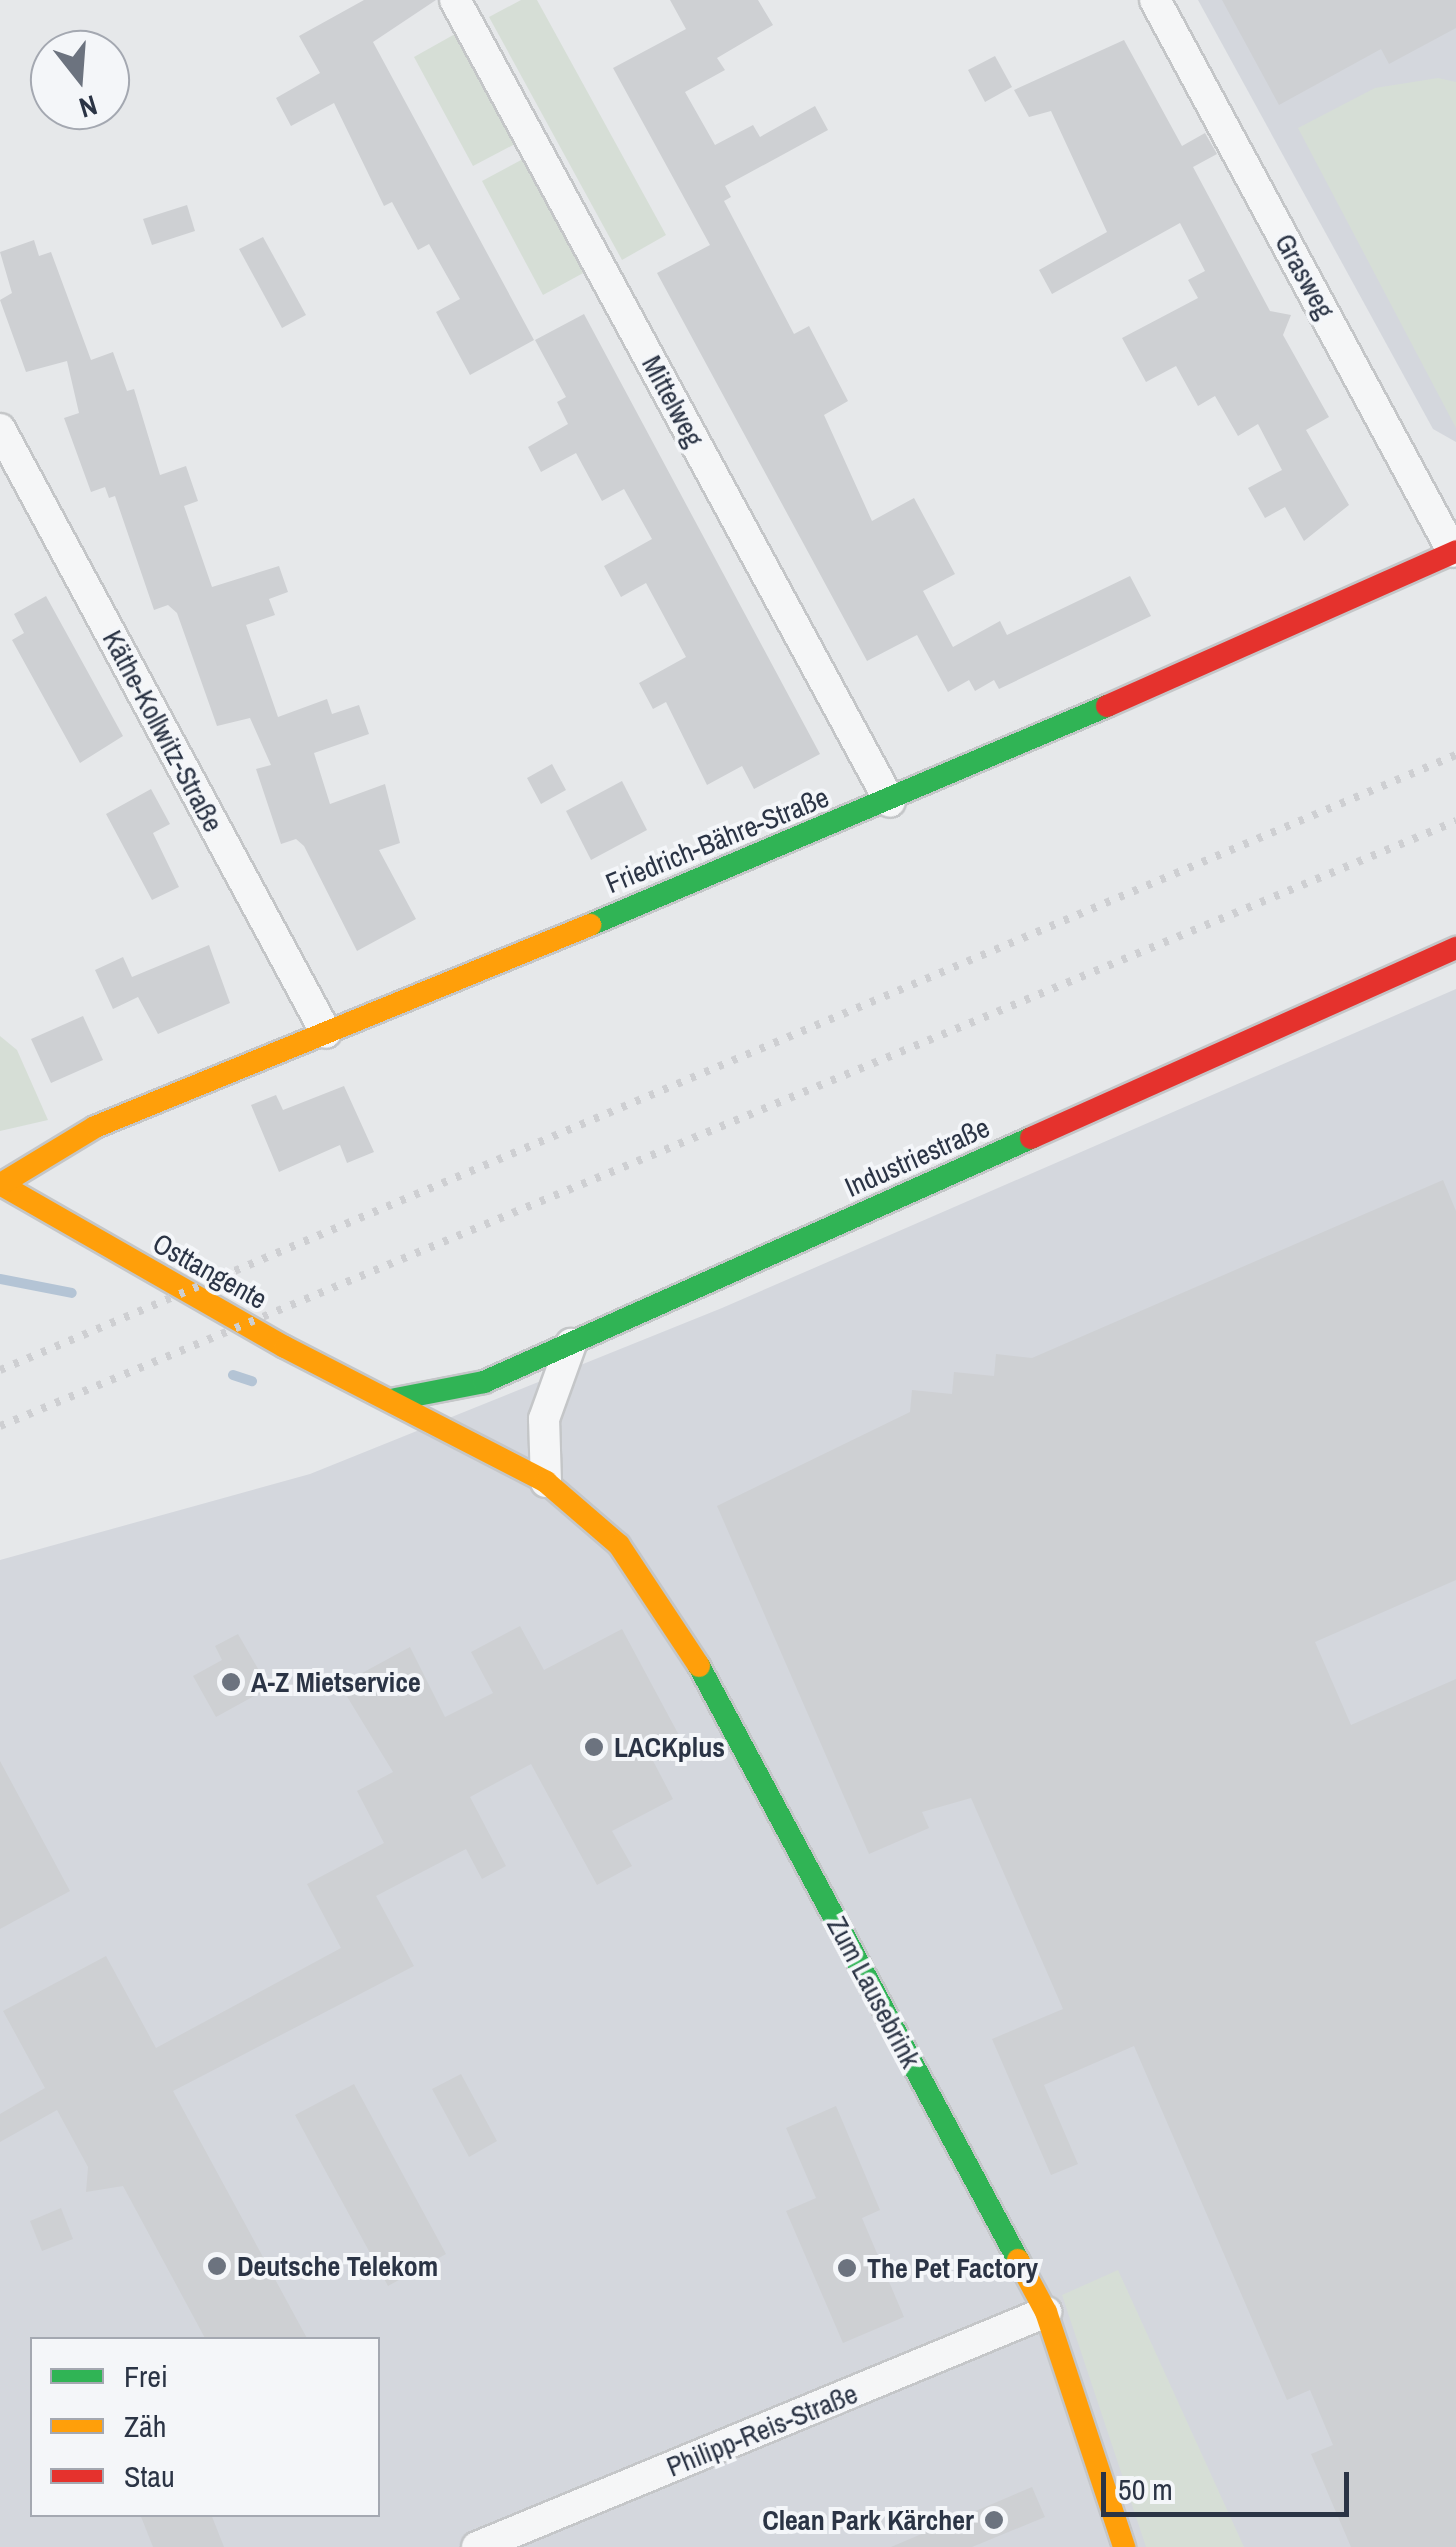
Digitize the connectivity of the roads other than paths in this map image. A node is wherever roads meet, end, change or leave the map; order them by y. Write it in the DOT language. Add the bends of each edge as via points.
graph roads {
  1 [pos="455,0"];
  2 [pos="1155,0"];
  3 [pos="0,429"];
  4 [pos="1455,551"];
  5 [pos="890,802"];
  6 [pos="1456,948"];
  7 [pos="326,1033"];
  8 [pos="0,1184"];
  9 [pos="572,1344"];
  10 [pos="396,1399"];
  11 [pos="546,1482"];
  12 [pos="1046,2312"];
  13 [pos="478,2547"];
  14 [pos="1124,2547"];
  1 -- 5 [label="street, Mittelweg"];
  2 -- 4 [label="street, Grasweg"];
  3 -- 7 [label="street, Käthe-Kollwitz-Straße"];
  4 -- 5 [label="street, Friedrich-Bähre-Straße"];
  5 -- 7 [label="street, Friedrich-Bähre-Straße"];
  6 -- 9 [label="street, Industriestraße"];
  7 -- 8 [label="street, Friedrich-Bähre-Straße" via="95,1127"];
  8 -- 10 [label="street, Osttangente" via="285,1347"];
  9 -- 10 [label="street, Industriestraße" via="484,1382"];
  9 -- 11 [label="street" via="544,1420"];
  10 -- 11 [label="street, Zum Lausebrink"];
  11 -- 12 [label="street, Zum Lausebrink" via="618,1545 678,1626"];
  12 -- 13 [label="street, Philipp-Reis-Straße"];
  12 -- 14 [label="street, Zum Lausebrink"];
}
